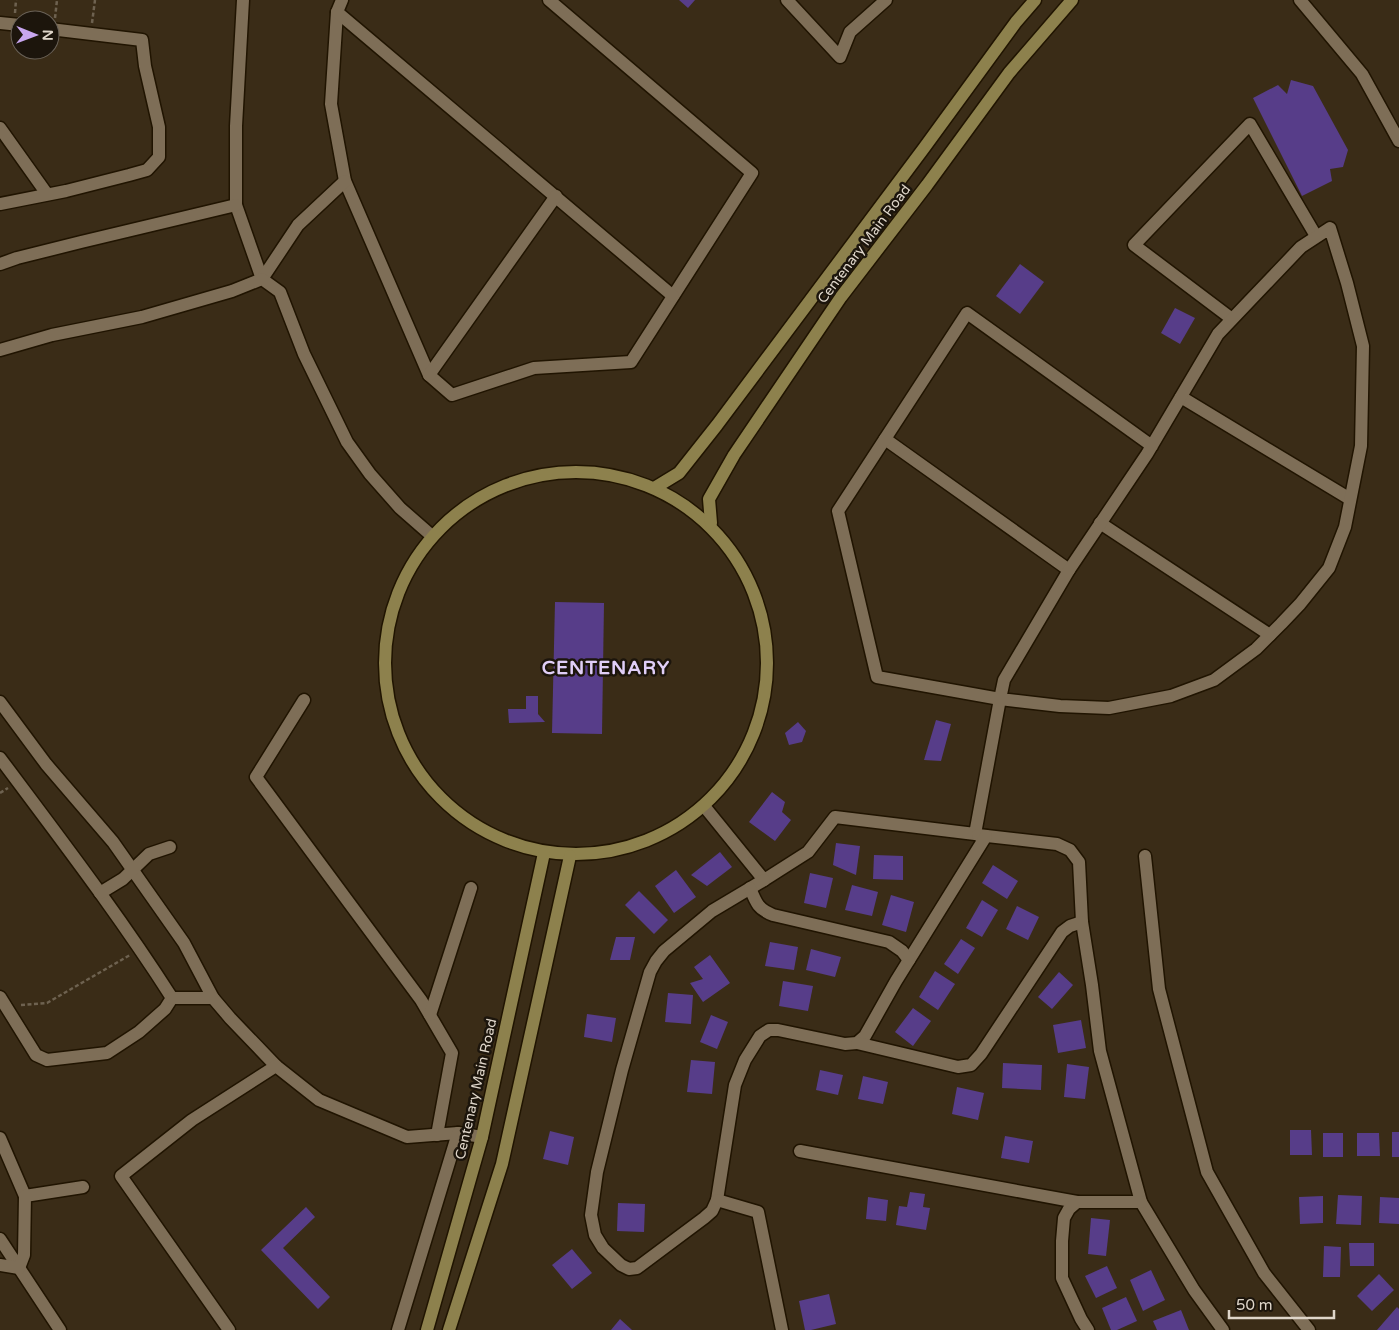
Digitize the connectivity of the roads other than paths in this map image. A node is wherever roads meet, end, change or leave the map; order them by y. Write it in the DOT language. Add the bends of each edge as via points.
graph roads {
  1 [pos="243,0"];
  2 [pos="549,0"];
  3 [pos="787,0"];
  4 [pos="886,0"];
  5 [pos="1035,0"];
  6 [pos="1072,0"];
  7 [pos="1300,0"];
  8 [pos="339,6"];
  9 [pos="60,30"];
  10 [pos="0,128"];
  11 [pos="1399,141"];
  12 [pos="345,181"];
  13 [pos="47,194"];
  14 [pos="556,196"];
  15 [pos="0,204"];
  16 [pos="236,205"];
  17 [pos="1316,236"];
  18 [pos="0,264"];
  19 [pos="262,279"];
  20 [pos="673,296"];
  21 [pos="1232,319"];
  22 [pos="0,350"];
  23 [pos="429,374"];
  24 [pos="1181,397"];
  25 [pos="885,439"];
  26 [pos="1152,446"];
  27 [pos="656,488"];
  28 [pos="1350,499"];
  29 [pos="711,523"];
  30 [pos="1100,523"];
  31 [pos="432,536"];
  32 [pos="1069,570"];
  33 [pos="1270,635"];
  34 [pos="1000,699"];
  35 [pos="304,700"];
  36 [pos="0,702"];
  37 [pos="0,758"];
  38 [pos="704,806"];
  39 [pos="981,835"];
  40 [pos="170,847"];
  41 [pos="544,853"];
  42 [pos="570,856"];
  43 [pos="1145,856"];
  44 [pos="133,870"];
  45 [pos="764,880"];
  46 [pos="471,888"];
  47 [pos="750,888"];
  48 [pos="100,893"];
  49 [pos="1082,922"];
  50 [pos="909,960"];
  51 [pos="172,998"];
  52 [pos="213,998"];
  53 [pos="3,1002"];
  54 [pos="430,1015"];
  55 [pos="857,1043"];
  56 [pos="276,1066"];
  57 [pos="458,1133"];
  58 [pos="437,1135"];
  59 [pos="482,1137"];
  60 [pos="0,1138"];
  61 [pos="800,1151"];
  62 [pos="82,1187"];
  63 [pos="25,1196"];
  64 [pos="717,1200"];
  65 [pos="1077,1202"];
  66 [pos="1141,1202"];
  67 [pos="0,1239"];
  68 [pos="0,1265"];
  69 [pos="19,1268"];
  70 [pos="60,1330"];
  71 [pos="229,1330"];
  72 [pos="398,1330"];
  73 [pos="427,1330"];
  74 [pos="449,1330"];
  75 [pos="782,1330"];
  76 [pos="1088,1330"];
  77 [pos="1223,1330"];
  78 [pos="1309,1330"];
  1 -- 16 [label="street" via="236,126"];
  2 -- 20 [label="street" via="752,173"];
  3 -- 4 [label="street" via="840,57 850,32"];
  5 -- 27 [label="street, Centenary Main Road" via="718,425 679,473"];
  6 -- 29 [label="street, Centenary Main Road" via="1009,73 841,297 734,455 709,499"];
  7 -- 11 [label="street" via="1362,74"];
  8 -- 12 [label="street" via="331,104"];
  8 -- 14 [label="street"];
  9 -- 13 [label="street" via="142,40 159,127 159,157 147,170"];
  10 -- 13 [label="street"];
  12 -- 19 [label="street" via="298,225"];
  12 -- 23 [label="street"];
  13 -- 15 [label="street"];
  14 -- 20 [label="street"];
  14 -- 23 [label="street"];
  16 -- 18 [label="street"];
  16 -- 19 [label="street"];
  17 -- 21 [label="street" via="1301,247"];
  17 -- 21 [label="street" via="1250,124 1134,245"];
  17 -- 28 [label="street" via="1330,228 1363,346 1361,446"];
  19 -- 22 [label="street" via="142,317 52,335"];
  19 -- 31 [label="street" via="280,292 304,354 347,442 400,508"];
  20 -- 23 [label="street" via="630,362 534,368 452,395"];
  21 -- 24 [label="street" via="1218,334"];
  24 -- 26 [label="street"];
  24 -- 28 [label="street"];
  25 -- 26 [label="street" via="967,313"];
  25 -- 32 [label="street"];
  25 -- 34 [label="street" via="838,511 877,677"];
  26 -- 30 [label="street"];
  27 -- 29 [label="street, Centenary Main Road"];
  27 -- 31 [label="street, Centenary Main Road" via="594,472 549,473 505,484 466,506"];
  28 -- 33 [label="street" via="1329,568"];
  29 -- 38 [label="street, Centenary Main Road" via="749,581 764,627 767,676 757,725 736,769"];
  30 -- 32 [label="street"];
  30 -- 33 [label="street"];
  31 -- 41 [label="street, Centenary Main Road" via="407,574 391,616 385,661 390,706 399,732 429,787 462,818 501,840"];
  32 -- 34 [label="street" via="1004,680"];
  33 -- 34 [label="street" via="1214,680 1171,696 1109,708"];
  34 -- 39 [label="street"];
  35 -- 54 [label="street" via="256,777"];
  36 -- 44 [label="street"];
  37 -- 48 [label="street"];
  38 -- 42 [label="street, Centenary Main Road" via="664,834 618,851"];
  38 -- 45 [label="street"];
  39 -- 45 [label="street" via="835,817 808,852"];
  39 -- 49 [label="street" via="1057,844 1070,850 1079,862"];
  39 -- 50 [label="street"];
  40 -- 44 [label="street" via="149,854"];
  41 -- 42 [label="street, Centenary Main Road"];
  41 -- 59 [label="street, Centenary Main Road"];
  42 -- 74 [label="street" via="502,1164"];
  43 -- 78 [label="street" via="1159,989 1207,1172 1264,1273"];
  44 -- 48 [label="street"];
  44 -- 52 [label="street" via="184,943"];
  45 -- 47 [label="street"];
  46 -- 54 [label="street"];
  47 -- 50 [label="street" via="758,906 765,912 889,942 902,950"];
  47 -- 64 [label="street" via="712,911 664,951 650,972 597,1172 591,1215 595,1235 621,1265 637,1268 704,1218"];
  48 -- 51 [label="street"];
  49 -- 55 [label="street" via="1062,932 971,1065 958,1066"];
  49 -- 66 [label="street" via="1100,1051"];
  50 -- 55 [label="street" via="866,1036"];
  51 -- 52 [label="street"];
  51 -- 53 [label="street" via="165,1009 139,1032 107,1053 47,1060 36,1055"];
  52 -- 56 [label="street"];
  54 -- 58 [label="street" via="452,1053"];
  55 -- 64 [label="street" via="845,1044 778,1030 769,1030 760,1036 734,1085"];
  56 -- 58 [label="street" via="319,1100 407,1137"];
  56 -- 71 [label="street" via="192,1120 121,1176"];
  57 -- 58 [label="street"];
  57 -- 59 [label="street"];
  57 -- 72 [label="street"];
  59 -- 73 [label="street, Centenary Main Road"];
  60 -- 63 [label="street"];
  61 -- 65 [label="street"];
  62 -- 63 [label="street"];
  63 -- 69 [label="street" via="24,1255"];
  64 -- 75 [label="street" via="758,1212"];
  65 -- 66 [label="street"];
  65 -- 76 [label="street" via="1064,1218 1062,1278"];
  66 -- 77 [label="street" via="1194,1290"];
  67 -- 69 [label="street"];
  68 -- 69 [label="street"];
  69 -- 70 [label="street"];
}
